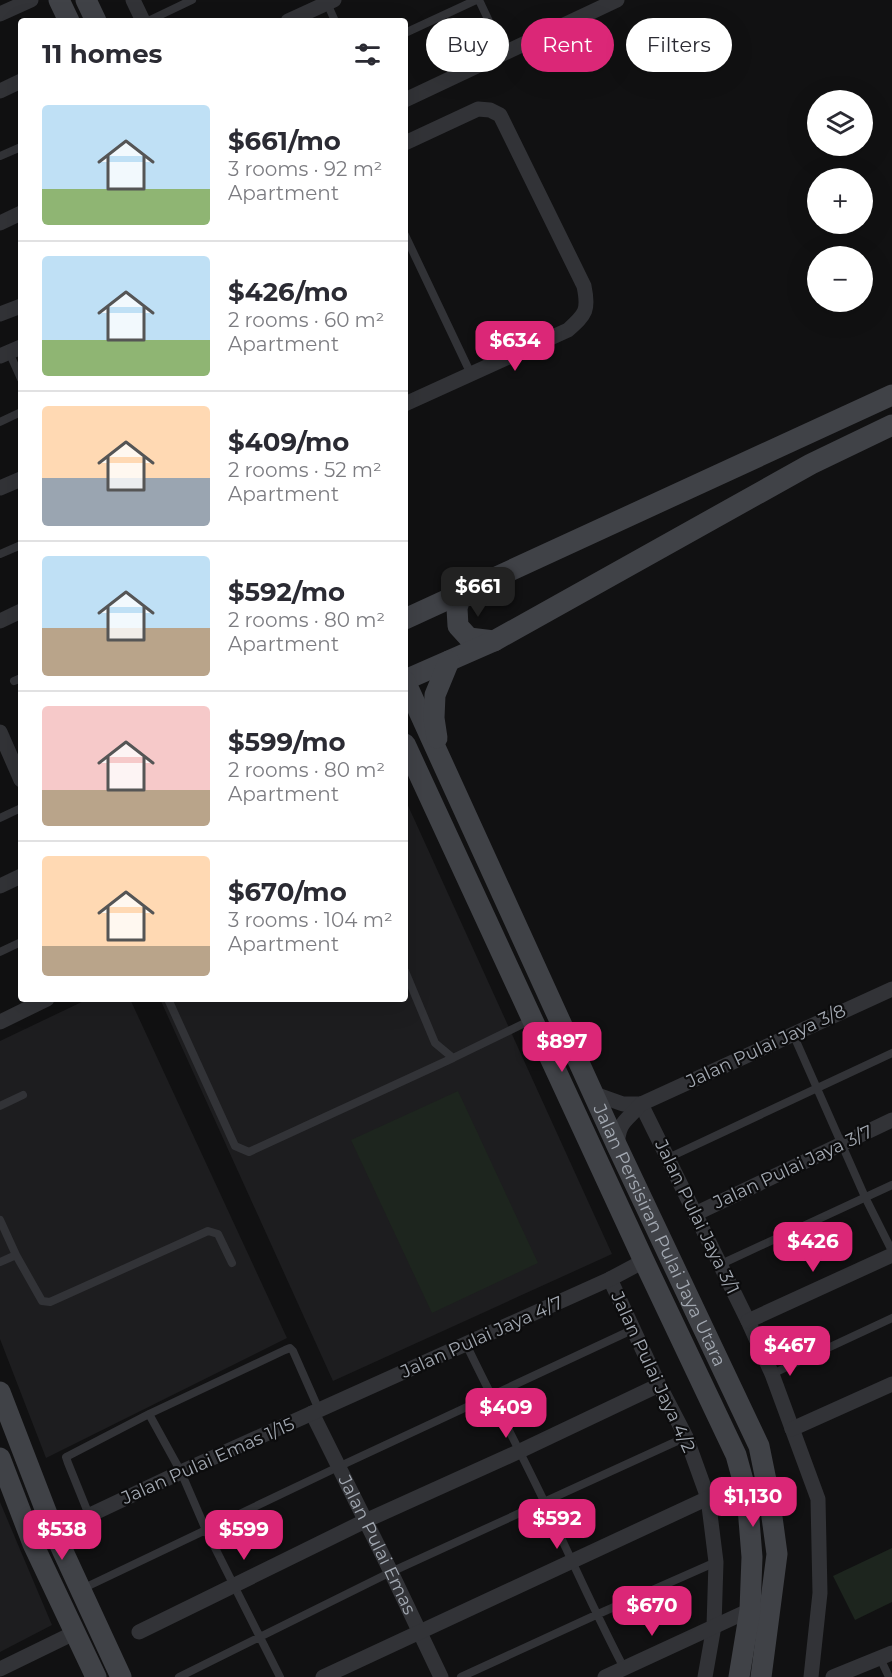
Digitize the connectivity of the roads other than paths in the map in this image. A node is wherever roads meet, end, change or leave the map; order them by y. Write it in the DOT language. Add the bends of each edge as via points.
graph roads {
  1 [pos="31,0"];
  2 [pos="59,0"];
  3 [pos="86,0"];
  4 [pos="133,0"];
  5 [pos="192,0"];
  6 [pos="478,0"];
  7 [pos="329,1"];
  8 [pos="610,1"];
  9 [pos="0,14"];
  10 [pos="68,18"];
  11 [pos="95,18"];
  12 [pos="144,18"];
  13 [pos="153,18"];
  14 [pos="294,18"];
  15 [pos="334,18"];
  16 [pos="487,18"];
  17 [pos="408,32"];
  18 [pos="509,51"];
  19 [pos="463,72"];
  20 [pos="18,82"];
  21 [pos="0,91"];
  22 [pos="408,98"];
  23 [pos="408,142"];
  24 [pos="18,148"];
  25 [pos="0,156"];
  26 [pos="18,218"];
  27 [pos="0,222"];
  28 [pos="408,241"];
  29 [pos="18,307"];
  30 [pos="0,314"];
  31 [pos="10,352"];
  32 [pos="18,372"];
  33 [pos="471,374"];
  34 [pos="892,395"];
  35 [pos="408,403"];
  36 [pos="18,413"];
  37 [pos="0,422"];
  38 [pos="892,425"];
  39 [pos="18,480"];
  40 [pos="0,488"];
  41 [pos="18,546"];
  42 [pos="0,554"];
  43 [pos="462,593"];
  44 [pos="18,612"];
  45 [pos="410,612"];
  46 [pos="0,621"];
  47 [pos="494,641"];
  48 [pos="449,661"];
  49 [pos="408,680"];
  50 [pos="408,688"];
  51 [pos="0,732"];
  52 [pos="10,748"];
  53 [pos="408,750"];
  54 [pos="439,756"];
  55 [pos="18,771"];
  56 [pos="18,809"];
  57 [pos="0,818"];
  58 [pos="18,877"];
  59 [pos="0,886"];
  60 [pos="18,943"];
  61 [pos="0,952"];
  62 [pos="408,978"];
  63 [pos="892,989"];
  64 [pos="41,1002"];
  65 [pos="169,1002"];
  66 [pos="533,1020"];
  67 [pos="0,1022"];
  68 [pos="792,1034"];
  69 [pos="892,1053"];
  70 [pos="453,1058"];
  71 [pos="816,1087"];
  72 [pos="592,1093"];
  73 [pos="23,1095"];
  74 [pos="641,1104"];
  75 [pos="0,1106"];
  76 [pos="892,1120"];
  77 [pos="842,1143"];
  78 [pos="617,1146"];
  79 [pos="668,1158"];
  80 [pos="892,1185"];
  81 [pos="866,1197"];
  82 [pos="695,1214"];
  83 [pos="0,1220"];
  84 [pos="892,1251"];
  85 [pos="16,1255"];
  86 [pos="892,1255"];
  87 [pos="644,1261"];
  88 [pos="0,1262"];
  89 [pos="232,1263"];
  90 [pos="719,1265"];
  91 [pos="610,1279"];
  92 [pos="892,1318"];
  93 [pos="748,1321"];
  94 [pos="634,1329"];
  95 [pos="466,1344"];
  96 [pos="772,1374"];
  97 [pos="892,1384"];
  98 [pos="659,1385"];
  99 [pos="0,1392"];
  100 [pos="490,1396"];
  101 [pos="316,1412"];
  102 [pos="149,1414"];
  103 [pos="792,1429"];
  104 [pos="686,1437"];
  105 [pos="520,1451"];
  106 [pos="0,1458"];
  107 [pos="338,1467"];
  108 [pos="181,1472"];
  109 [pos="708,1498"];
  110 [pos="545,1503"];
  111 [pos="89,1515"];
  112 [pos="365,1521"];
  113 [pos="206,1530"];
  114 [pos="54,1532"];
  115 [pos="33,1544"];
  116 [pos="572,1562"];
  117 [pos="716,1562"];
  118 [pos="392,1572"];
  119 [pos="233,1585"];
  120 [pos="82,1589"];
  121 [pos="760,1610"];
  122 [pos="596,1615"];
  123 [pos="714,1626"];
  124 [pos="419,1631"];
  125 [pos="139,1632"];
  126 [pos="74,1633"];
  127 [pos="261,1637"];
  128 [pos="886,1656"];
  129 [pos="624,1668"];
  130 [pos="0,1669"];
  131 [pos="96,1677"];
  132 [pos="121,1677"];
  133 [pos="179,1677"];
  134 [pos="280,1677"];
  135 [pos="322,1677"];
  136 [pos="441,1677"];
  137 [pos="461,1677"];
  138 [pos="605,1677"];
  139 [pos="705,1677"];
  140 [pos="739,1677"];
  141 [pos="761,1677"];
  142 [pos="811,1677"];
  143 [pos="833,1677"];
  144 [pos="889,1677"];
  1 -- 9 [label="street"];
  2 -- 10 [label="main road"];
  3 -- 11 [label="main road"];
  4 -- 12 [label="street"];
  5 -- 13 [label="lane"];
  6 -- 16 [label="lane"];
  6 -- 17 [label="lane"];
  7 -- 14 [label="street"];
  7 -- 15 [label="lane"];
  8 -- 18 [label="street"];
  19 -- 22 [label="street"];
  20 -- 21 [label="street"];
  23 -- 33 [label="street" via="478,109 500,115 584,286 587,302 582,317 568,330"];
  24 -- 25 [label="lane"];
  26 -- 27 [label="street"];
  28 -- 33 [label="lane"];
  29 -- 30 [label="street"];
  31 -- 32 [label="lane"];
  33 -- 35 [label="street"];
  34 -- 43 [label="main road"];
  36 -- 37 [label="lane"];
  38 -- 47 [label="main road" via="811,464"];
  39 -- 40 [label="street"];
  41 -- 42 [label="lane"];
  43 -- 45 [label="main road"];
  43 -- 47 [label="main road" via="459,626 469,638"];
  44 -- 46 [label="street"];
  47 -- 48 [label="main road"];
  48 -- 49 [label="main road"];
  48 -- 54 [label="main road" via="435,695"];
  50 -- 54 [label="main road, Jalan Persisiran Pulai Jaya Utara"];
  51 -- 52 [label="street"];
  52 -- 55 [label="street"];
  53 -- 66 [label="main road, Jalan Persisiran Pulai Jaya Utara"];
  54 -- 72 [label="main road, Jalan Persisiran Pulai Jaya Utara"];
  56 -- 57 [label="lane"];
  58 -- 59 [label="street"];
  60 -- 61 [label="lane"];
  62 -- 70 [label="lane" via="435,1043"];
  63 -- 68 [label="street, Jalan Pulai Jaya 3/8"];
  64 -- 67 [label="street"];
  65 -- 70 [label="lane" via="235,1146 249,1152"];
  66 -- 70 [label="lane"];
  66 -- 87 [label="main road, Jalan Persisiran Pulai Jaya Utara"];
  68 -- 71 [label="lane"];
  68 -- 74 [label="street, Jalan Pulai Jaya 3/8"];
  69 -- 71 [label="lane"];
  71 -- 77 [label="lane"];
  71 -- 79 [label="lane"];
  72 -- 74 [label="street" via="623,1104"];
  72 -- 78 [label="main road, Jalan Persisiran Pulai Jaya Utara"];
  73 -- 75 [label="lane"];
  74 -- 78 [label="street" via="622,1124"];
  74 -- 79 [label="street, Jalan Pulai Jaya 3/1"];
  76 -- 77 [label="street, Jalan Pulai Jaya 3/7"];
  77 -- 81 [label="lane"];
  77 -- 82 [label="street, Jalan Pulai Jaya 3/7"];
  78 -- 121 [label="main road, Jalan Persisiran Pulai Jaya Utara" via="759,1446 777,1554"];
  79 -- 82 [label="street, Jalan Pulai Jaya 3/1"];
  80 -- 81 [label="lane"];
  81 -- 84 [label="lane"];
  81 -- 90 [label="lane"];
  82 -- 90 [label="street, Jalan Pulai Jaya 3/1"];
  83 -- 85 [label="lane"];
  85 -- 88 [label="lane"];
  85 -- 89 [label="lane" via="42,1302 50,1302 208,1231 218,1234"];
  86 -- 93 [label="street"];
  87 -- 91 [label="street, Jalan Pulai Jaya 4/7"];
  87 -- 121 [label="main road, Jalan Persisiran Pulai Jaya Utara" via="736,1455 747,1495"];
  90 -- 93 [label="street, Jalan Pulai Jaya 3/1"];
  91 -- 94 [label="street, Jalan Pulai Jaya 4/2"];
  91 -- 95 [label="street, Jalan Pulai Jaya 4/7"];
  92 -- 96 [label="lane"];
  93 -- 96 [label="street, Jalan Pulai Jaya 3/1"];
  94 -- 98 [label="street, Jalan Pulai Jaya 4/2"];
  94 -- 100 [label="lane"];
  95 -- 100 [label="lane"];
  95 -- 101 [label="street, Jalan Pulai Jaya 4/7"];
  96 -- 103 [label="street, Jalan Pulai Jaya 3/1"];
  97 -- 103 [label="street"];
  98 -- 104 [label="street, Jalan Pulai Jaya 4/2"];
  98 -- 105 [label="street"];
  99 -- 114 [label="main road"];
  100 -- 105 [label="lane"];
  100 -- 107 [label="lane"];
  101 -- 102 [label="lane" via="290,1348"];
  101 -- 107 [label="street, Jalan Pulai Emas"];
  101 -- 108 [label="street, Jalan Pulai Emas 1/15"];
  102 -- 108 [label="lane"];
  102 -- 111 [label="lane" via="66,1457"];
  103 -- 142 [label="street, Jalan Pulai Jaya 3/1" via="818,1499 820,1593"];
  104 -- 109 [label="street, Jalan Pulai Jaya 4/2"];
  104 -- 110 [label="lane"];
  105 -- 110 [label="lane"];
  105 -- 112 [label="street"];
  106 -- 115 [label="main road"];
  107 -- 112 [label="street, Jalan Pulai Emas"];
  107 -- 113 [label="lane"];
  108 -- 111 [label="street, Jalan Pulai Emas 1/15"];
  108 -- 113 [label="lane"];
  109 -- 116 [label="street"];
  109 -- 117 [label="street, Jalan Pulai Jaya 4/2"];
  110 -- 116 [label="lane"];
  110 -- 118 [label="lane"];
  111 -- 114 [label="street, Jalan Pulai Emas 1/15"];
  112 -- 118 [label="street, Jalan Pulai Emas"];
  112 -- 119 [label="street"];
  113 -- 119 [label="lane"];
  113 -- 120 [label="lane"];
  114 -- 115 [label="street, Jalan Pulai Emas 1/15"];
  114 -- 120 [label="main road"];
  115 -- 126 [label="main road"];
  116 -- 122 [label="lane"];
  116 -- 124 [label="street"];
  117 -- 122 [label="lane"];
  117 -- 123 [label="street, Jalan Pulai Jaya 4/2"];
  118 -- 124 [label="street, Jalan Pulai Emas"];
  118 -- 127 [label="lane"];
  119 -- 125 [label="street"];
  119 -- 127 [label="lane"];
  120 -- 132 [label="main road"];
  121 -- 123 [label="street"];
  121 -- 140 [label="main road, Jalan Persisiran Pulai Jaya Utara"];
  121 -- 141 [label="main road, Jalan Persisiran Pulai Jaya Utara"];
  122 -- 129 [label="lane"];
  122 -- 137 [label="lane"];
  123 -- 129 [label="street"];
  123 -- 139 [label="street, Jalan Pulai Jaya 4/2"];
  124 -- 135 [label="street"];
  124 -- 136 [label="street, Jalan Pulai Emas"];
  126 -- 130 [label="street"];
  126 -- 131 [label="main road"];
  127 -- 133 [label="lane"];
  127 -- 134 [label="lane"];
  128 -- 143 [label="street"];
  128 -- 144 [label="lane"];
  129 -- 138 [label="street"];
}
